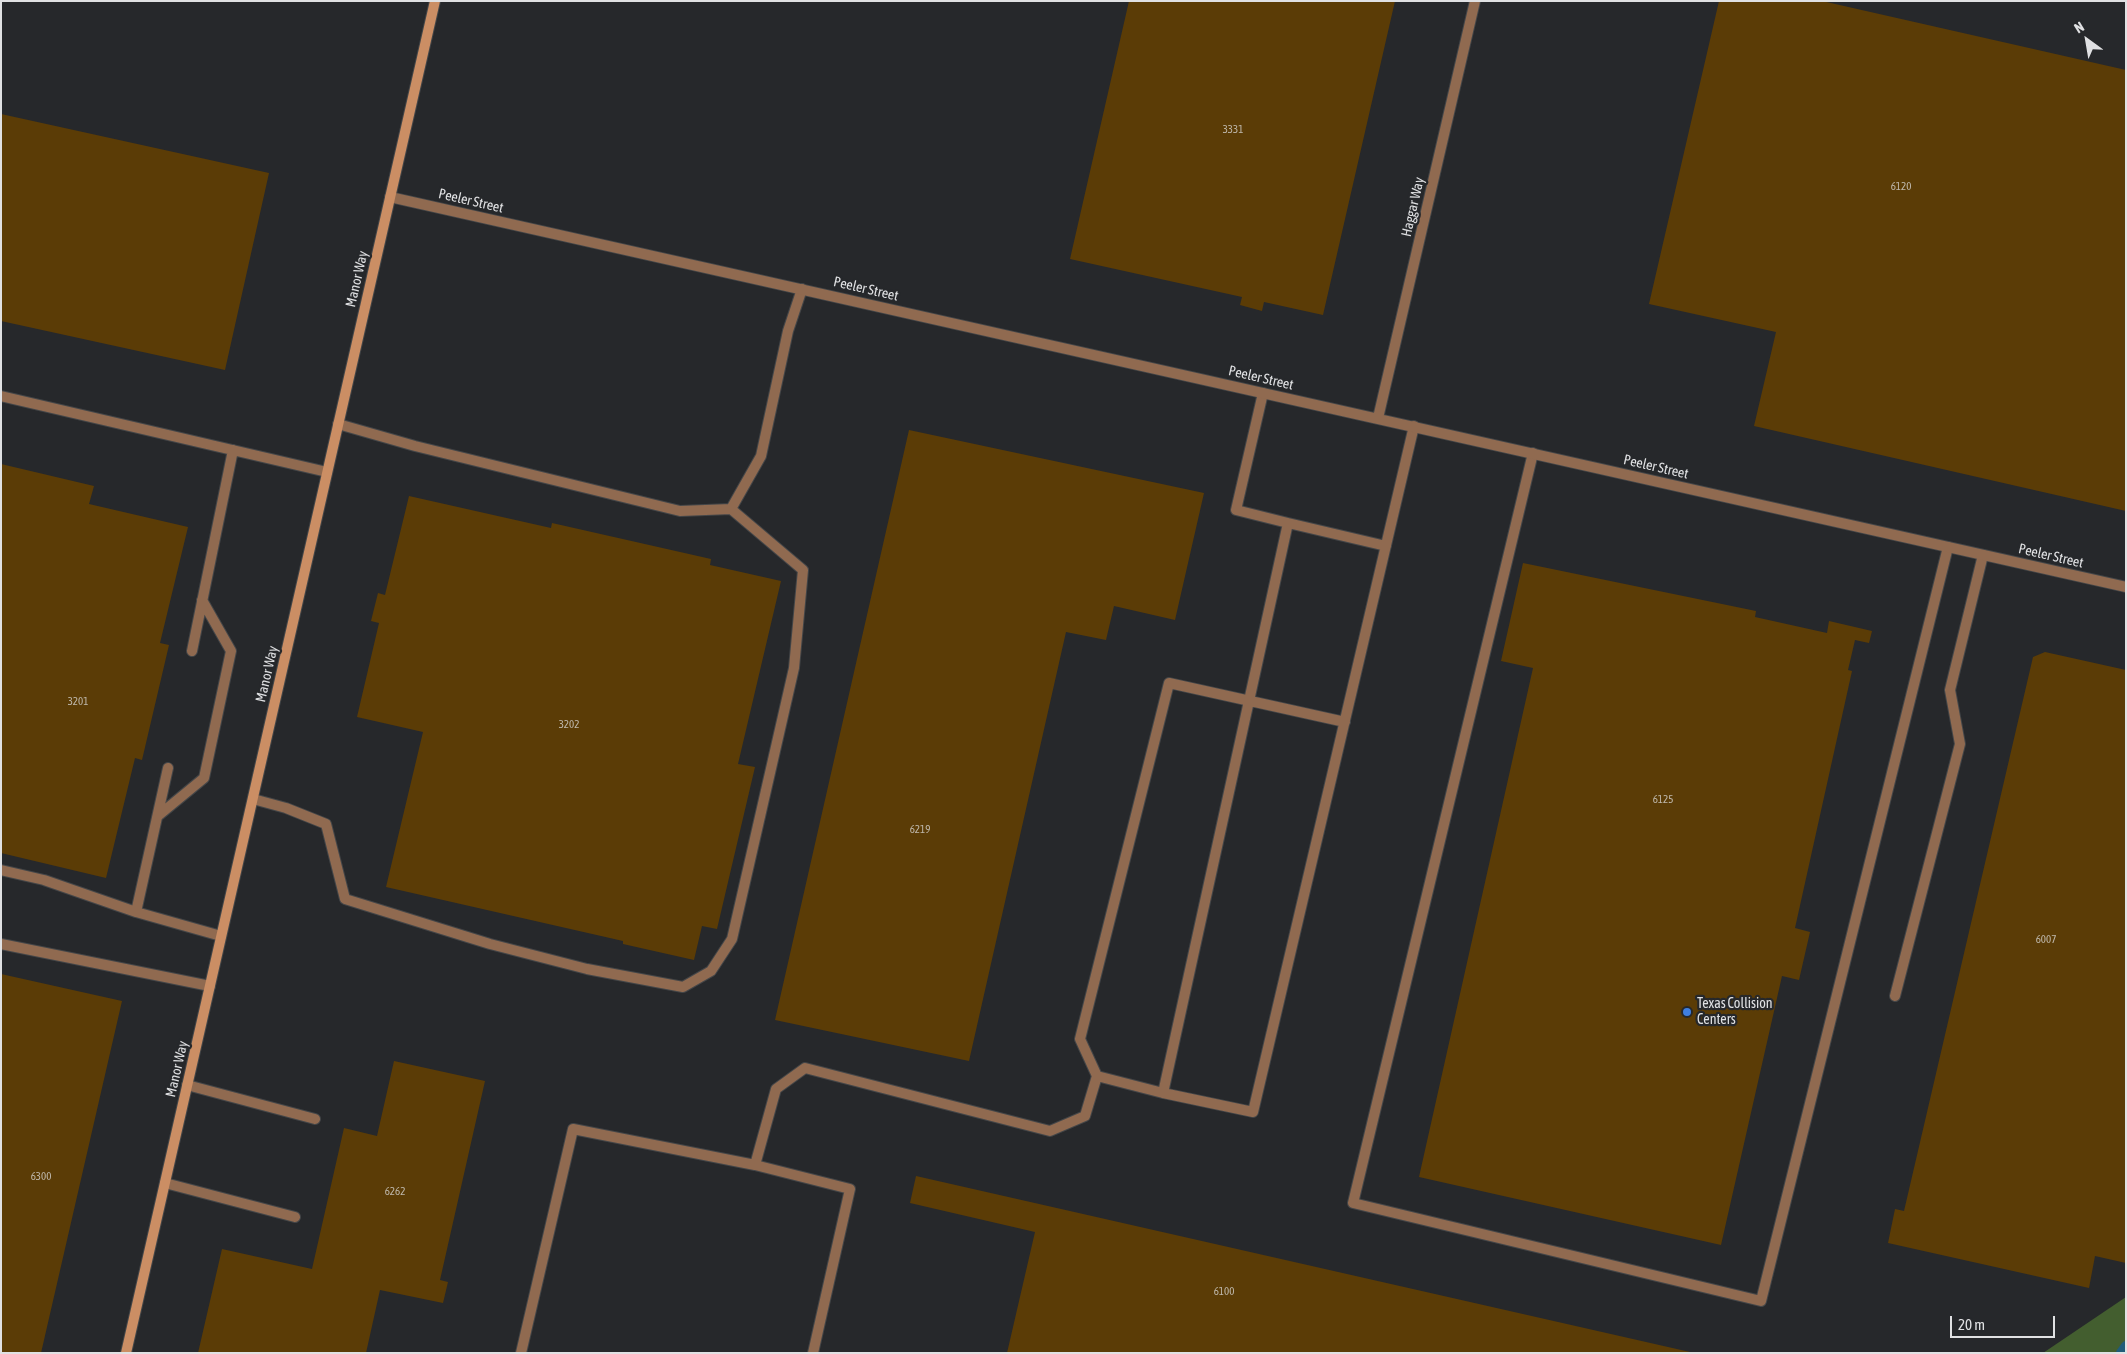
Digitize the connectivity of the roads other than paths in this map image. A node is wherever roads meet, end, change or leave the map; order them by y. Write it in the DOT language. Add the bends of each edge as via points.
graph roads {
  1 [pos="434,1"];
  2 [pos="1475,1"];
  3 [pos="390,197"];
  4 [pos="802,289"];
  5 [pos="1263,392"];
  6 [pos="1,396"];
  7 [pos="1378,418"];
  8 [pos="338,424"];
  9 [pos="1414,426"];
  10 [pos="233,450"];
  11 [pos="1533,453"];
  12 [pos="327,472"];
  13 [pos="731,509"];
  14 [pos="1288,522"];
  15 [pos="1386,546"];
  16 [pos="1948,547"];
  17 [pos="1983,555"];
  18 [pos="2126,587"];
  19 [pos="202,600"];
  20 [pos="192,651"];
  21 [pos="1249,700"];
  22 [pos="1345,722"];
  23 [pos="168,768"];
  24 [pos="253,798"];
  25 [pos="159,815"];
  26 [pos="1,870"];
  27 [pos="136,912"];
  28 [pos="221,936"];
  29 [pos="1,944"];
  30 [pos="210,986"];
  31 [pos="1895,996"];
  32 [pos="1097,1076"];
  33 [pos="187,1085"];
  34 [pos="1163,1093"];
  35 [pos="315,1119"];
  36 [pos="755,1165"];
  37 [pos="165,1183"];
  38 [pos="295,1217"];
  39 [pos="126,1353"];
  40 [pos="521,1353"];
  41 [pos="813,1353"];
  1 -- 3 [label="street, Manor Way"];
  2 -- 7 [label="street, Haggar Way"];
  3 -- 4 [label="street, Peeler Street"];
  3 -- 8 [label="street, Manor Way"];
  4 -- 5 [label="street, Peeler Street"];
  4 -- 13 [label="street" via="788,331 761,456"];
  5 -- 7 [label="street, Peeler Street"];
  5 -- 14 [label="street" via="1236,510"];
  6 -- 10 [label="street"];
  7 -- 9 [label="street, Peeler Street"];
  8 -- 12 [label="street, Manor Way"];
  8 -- 13 [label="street" via="680,511"];
  9 -- 11 [label="street, Peeler Street"];
  9 -- 15 [label="street"];
  10 -- 12 [label="street"];
  10 -- 19 [label="street"];
  11 -- 16 [label="street, Peeler Street"];
  11 -- 16 [label="street" via="1353,1203 1761,1301"];
  12 -- 24 [label="street, Manor Way"];
  13 -- 24 [label="street" via="804,570 794,668 732,940 711,971 683,987 588,969 490,944 345,899 326,824"];
  14 -- 15 [label="street"];
  14 -- 21 [label="street"];
  15 -- 22 [label="street"];
  16 -- 17 [label="street, Peeler Street"];
  17 -- 18 [label="street, Peeler Street"];
  17 -- 31 [label="street" via="1950,690 1960,744"];
  19 -- 20 [label="street"];
  19 -- 25 [label="street" via="231,652 204,778"];
  21 -- 22 [label="street"];
  21 -- 32 [label="street" via="1169,683 1080,1039"];
  21 -- 34 [label="street"];
  22 -- 34 [label="street" via="1253,1112"];
  23 -- 25 [label="street"];
  24 -- 28 [label="street, Manor Way"];
  25 -- 27 [label="street"];
  26 -- 27 [label="street" via="44,880"];
  27 -- 28 [label="street"];
  28 -- 30 [label="street, Manor Way"];
  29 -- 30 [label="street"];
  30 -- 33 [label="street, Manor Way"];
  32 -- 34 [label="street"];
  32 -- 36 [label="street" via="1085,1116 1050,1131 805,1068 776,1089"];
  33 -- 35 [label="street"];
  33 -- 37 [label="street, Manor Way"];
  36 -- 40 [label="street" via="573,1129"];
  36 -- 41 [label="street" via="850,1189"];
  37 -- 38 [label="street"];
  37 -- 39 [label="street, Manor Way"];
}
